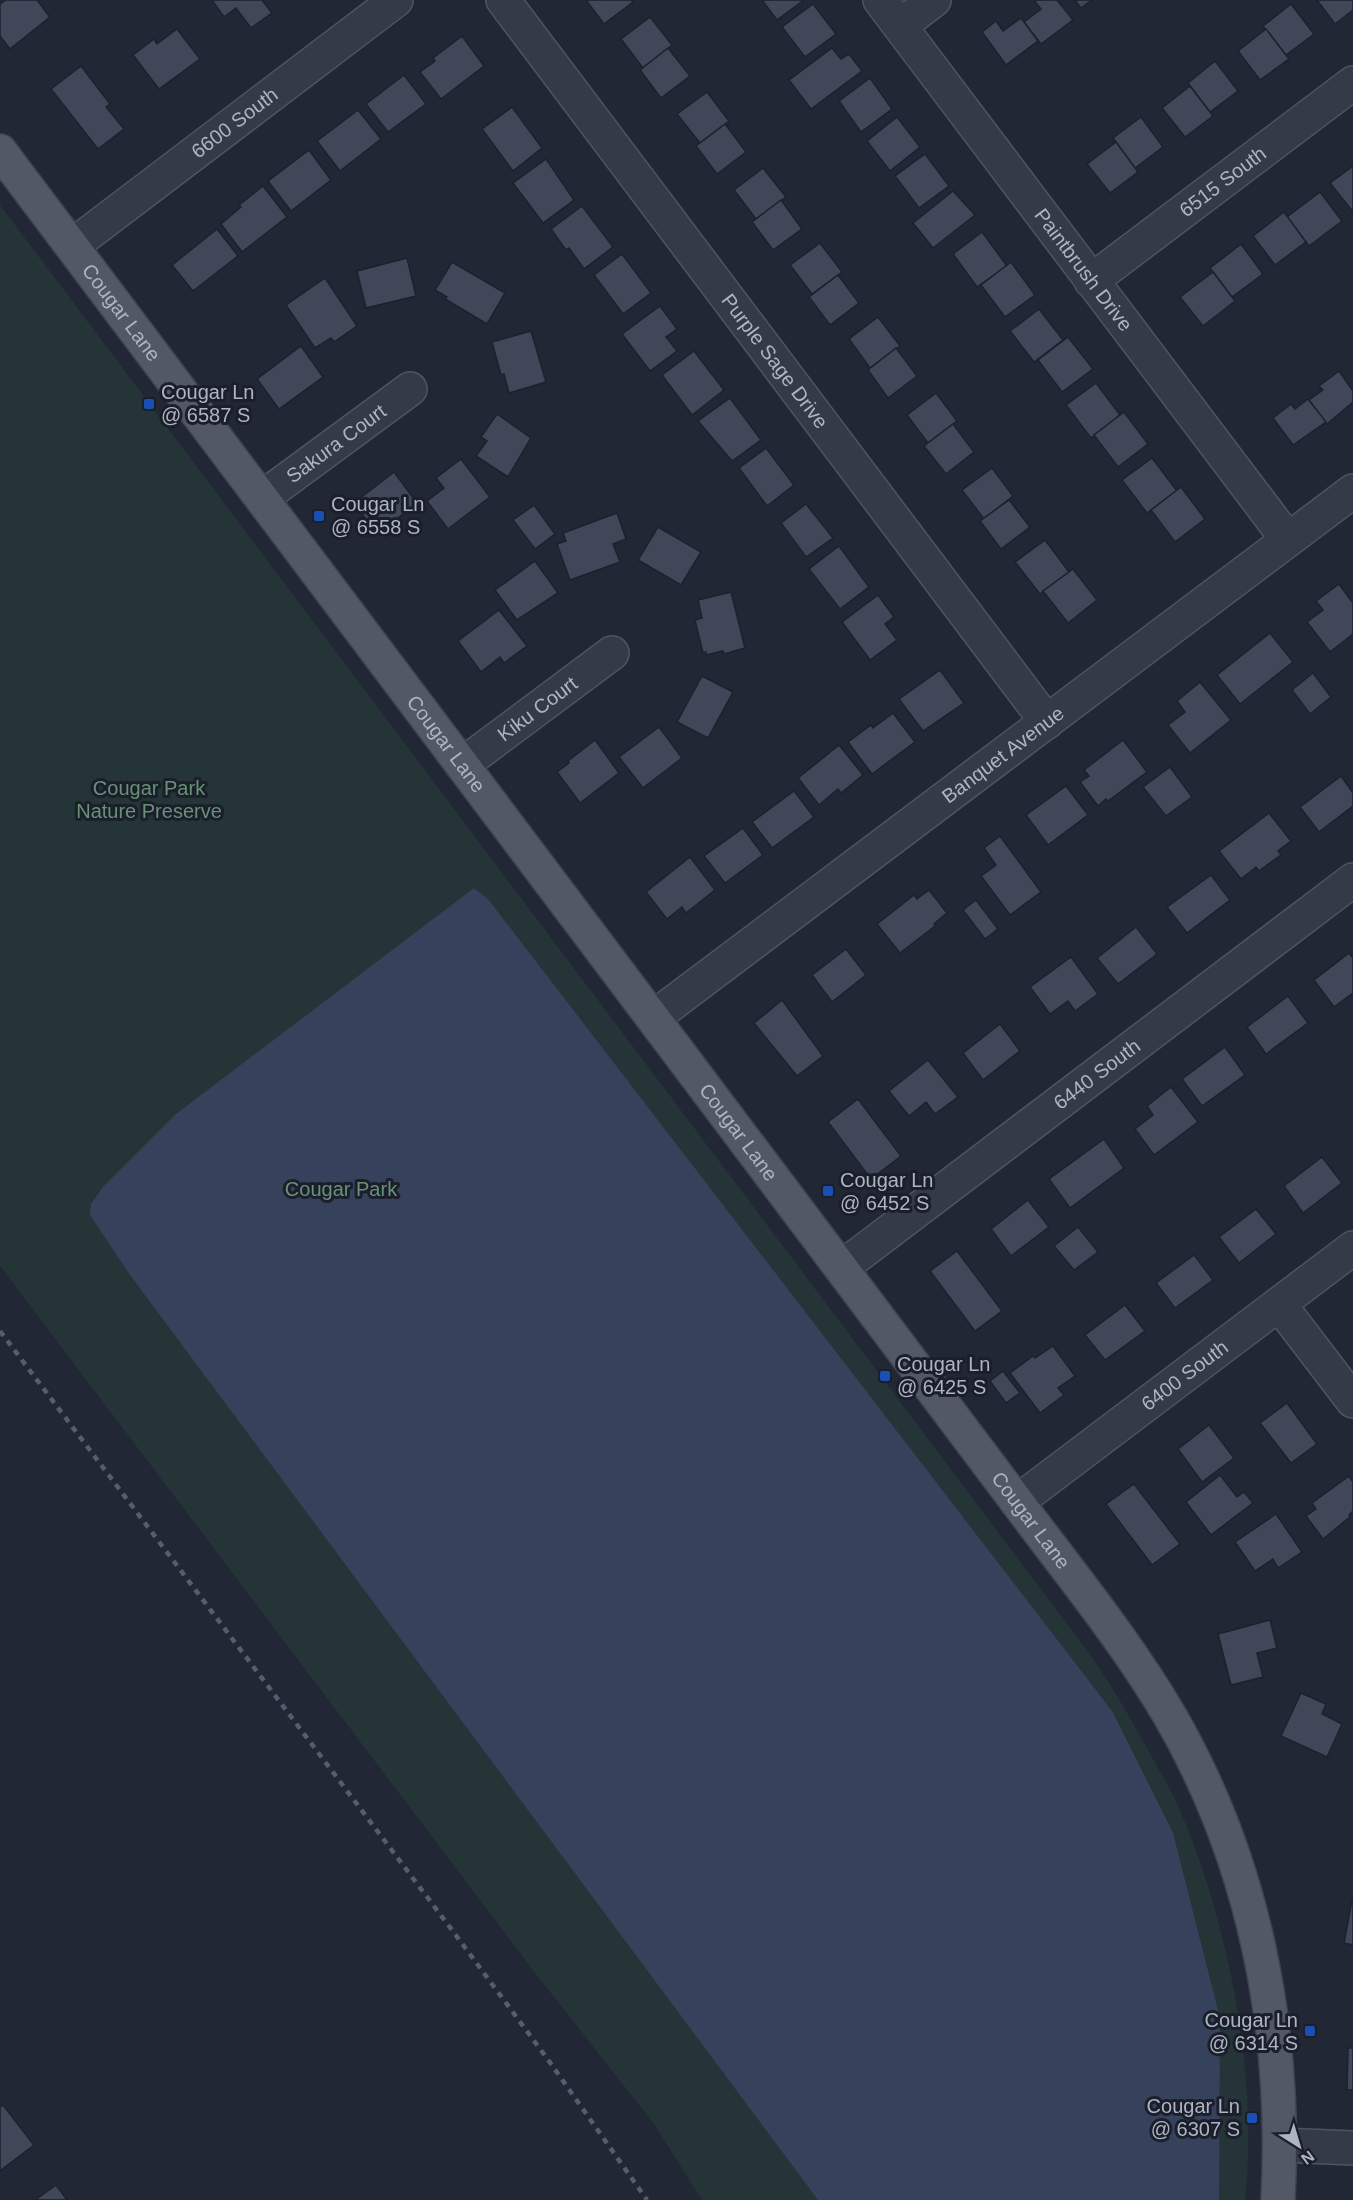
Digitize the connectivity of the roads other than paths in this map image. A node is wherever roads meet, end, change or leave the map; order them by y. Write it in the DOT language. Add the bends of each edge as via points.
graph roads {
  1 [pos="396,0"];
  2 [pos="503,0"];
  3 [pos="880,0"];
  4 [pos="934,0"];
  5 [pos="900,27"];
  6 [pos="1353,83"];
  7 [pos="0,151"];
  8 [pos="72,246"];
  9 [pos="1091,281"];
  10 [pos="410,389"];
  11 [pos="1353,491"];
  12 [pos="262,498"];
  13 [pos="1288,540"];
  14 [pos="612,653"];
  15 [pos="1047,722"];
  16 [pos="462,765"];
  17 [pos="1353,880"];
  18 [pos="653,1018"];
  19 [pos="1353,1248"];
  20 [pos="841,1268"];
  21 [pos="1279,1304"];
  22 [pos="1353,1401"];
  23 [pos="1017,1502"];
  24 [pos="1281,2145"];
  25 [pos="1353,2148"];
  26 [pos="1278,2200"];
  1 -- 8 [label="street, 6600 South"];
  2 -- 15 [label="street, Purple Sage Drive"];
  3 -- 5 [label="street, Paintbrush Drive"];
  4 -- 5 [label="street"];
  5 -- 9 [label="street, Paintbrush Drive"];
  6 -- 9 [label="street, 6515 South"];
  7 -- 8 [label="main road, Cougar Lane"];
  8 -- 12 [label="main road, Cougar Lane"];
  9 -- 13 [label="street, Paintbrush Drive"];
  10 -- 12 [label="street, Sakura Court"];
  11 -- 13 [label="street, Banquet Avenue"];
  12 -- 16 [label="main road, Cougar Lane"];
  13 -- 15 [label="street, Banquet Avenue"];
  14 -- 16 [label="street, Kiku Court"];
  15 -- 18 [label="street, Banquet Avenue"];
  16 -- 18 [label="main road, Cougar Lane"];
  17 -- 20 [label="street, 6440 South"];
  18 -- 20 [label="main road, Cougar Lane"];
  19 -- 21 [label="street, 6400 South"];
  20 -- 23 [label="main road, Cougar Lane"];
  21 -- 22 [label="street"];
  21 -- 23 [label="street, 6400 South"];
  23 -- 24 [label="main road, Cougar Lane" via="1147,1680 1212,1799 1245,1889 1265,1978 1277,2065"];
  24 -- 25 [label="street"];
  24 -- 26 [label="main road, Cougar Lane"];
}
